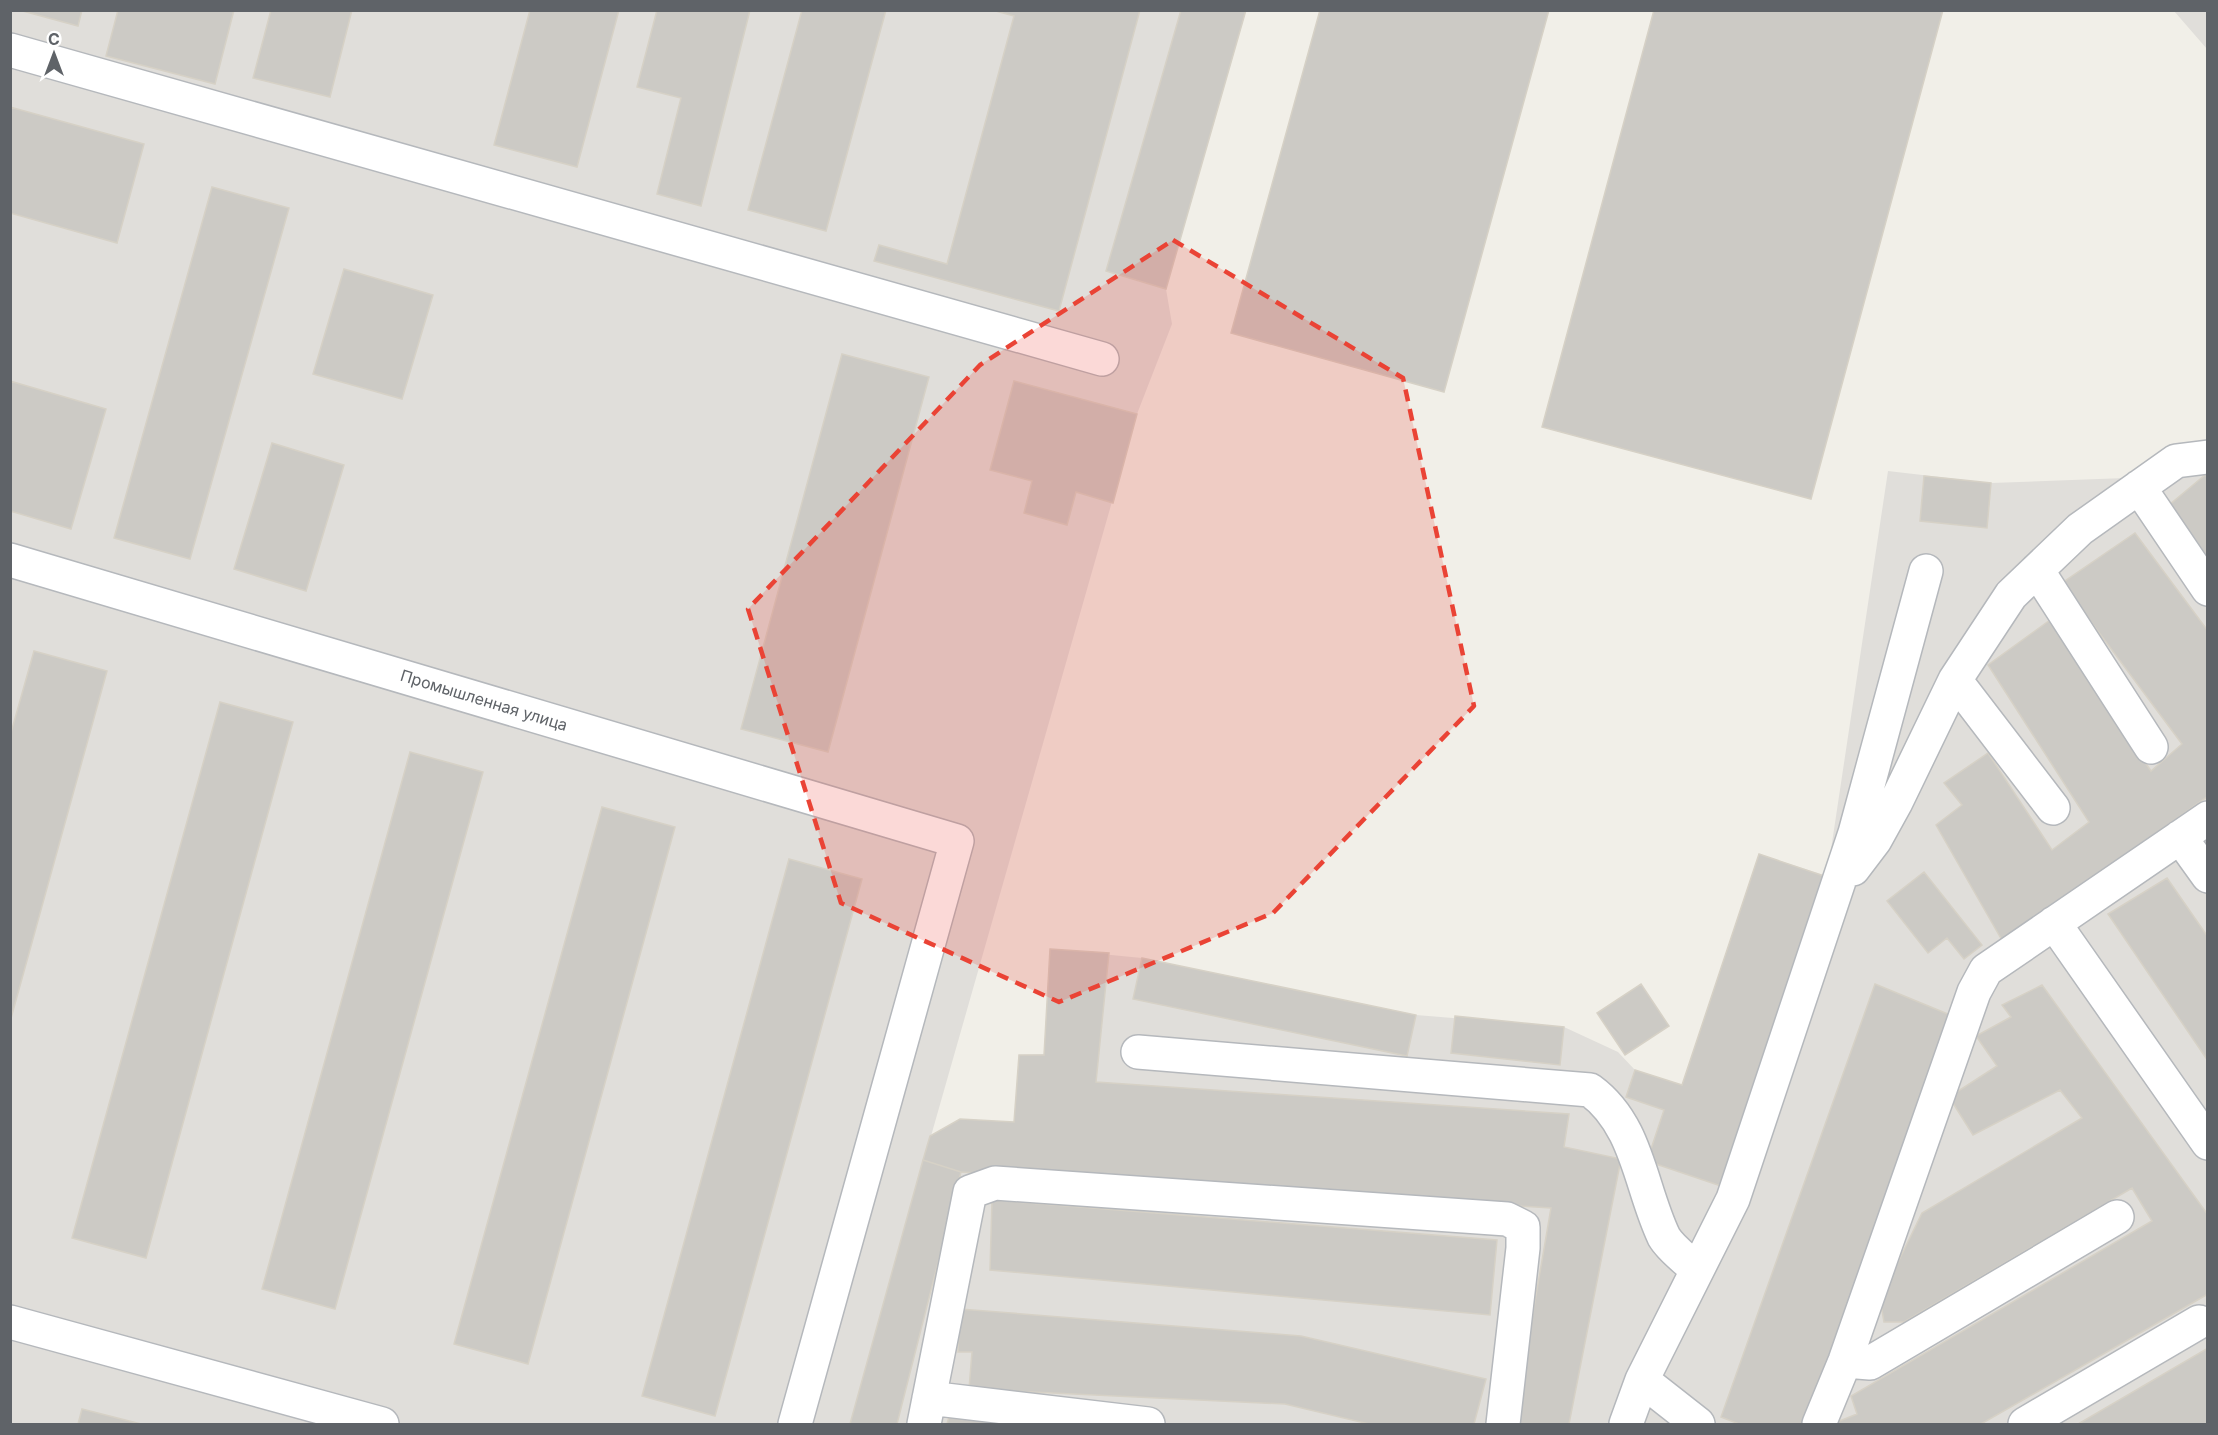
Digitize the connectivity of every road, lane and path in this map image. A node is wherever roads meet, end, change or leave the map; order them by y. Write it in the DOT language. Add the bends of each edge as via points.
graph roads {
  1 [pos="10,50"];
  2 [pos="1102,360"];
  3 [pos="2208,457"];
  4 [pos="2139,487"];
  5 [pos="10,560"];
  6 [pos="2037,570"];
  7 [pos="1926,571"];
  8 [pos="2208,589"];
  9 [pos="1955,680"];
  10 [pos="2151,747"];
  11 [pos="2053,808"];
  12 [pos="2208,818"];
  13 [pos="2180,837"];
  14 [pos="2208,876"];
  15 [pos="1836,891"];
  16 [pos="2054,923"];
  17 [pos="1138,1052"];
  18 [pos="2208,1143"];
  19 [pos="2117,1217"];
  20 [pos="1697,1270"];
  21 [pos="10,1322"];
  22 [pos="2199,1322"];
  23 [pos="1845,1361"];
  24 [pos="1642,1380"];
  25 [pos="926,1411"];
  26 [pos="382,1425"];
  27 [pos="795,1425"];
  28 [pos="1148,1425"];
  29 [pos="1503,1425"];
  30 [pos="1626,1425"];
  31 [pos="1698,1425"];
  32 [pos="1819,1425"];
  33 [pos="2025,1425"];
  1 -- 2 [label="street"];
  3 -- 4 [label="street" via="2176,461"];
  4 -- 6 [label="street" via="2080,529"];
  4 -- 8 [label="street"];
  5 -- 27 [label="street, Промышленная улица" via="957,841"];
  6 -- 9 [label="street" via="2011,595"];
  6 -- 10 [label="street"];
  7 -- 15 [label="street"];
  9 -- 11 [label="street"];
  9 -- 15 [label="street" via="1875,840"];
  12 -- 13 [label="street"];
  13 -- 14 [label="street"];
  13 -- 16 [label="street"];
  15 -- 20 [label="street" via="1733,1199"];
  16 -- 18 [label="street"];
  16 -- 23 [label="street" via="1986,970 1974,992"];
  17 -- 20 [label="street" via="1590,1090 1602,1099 1632,1142 1666,1240"];
  19 -- 23 [label="street" via="1870,1363"];
  20 -- 24 [label="street"];
  21 -- 26 [label="street"];
  22 -- 33 [label="street"];
  23 -- 32 [label="street"];
  24 -- 30 [label="street"];
  24 -- 31 [label="street"];
  25 -- 28 [label="street"];
  25 -- 29 [label="street" via="970,1192 995,1183 1507,1219 1522,1227 1522,1248"];
}
